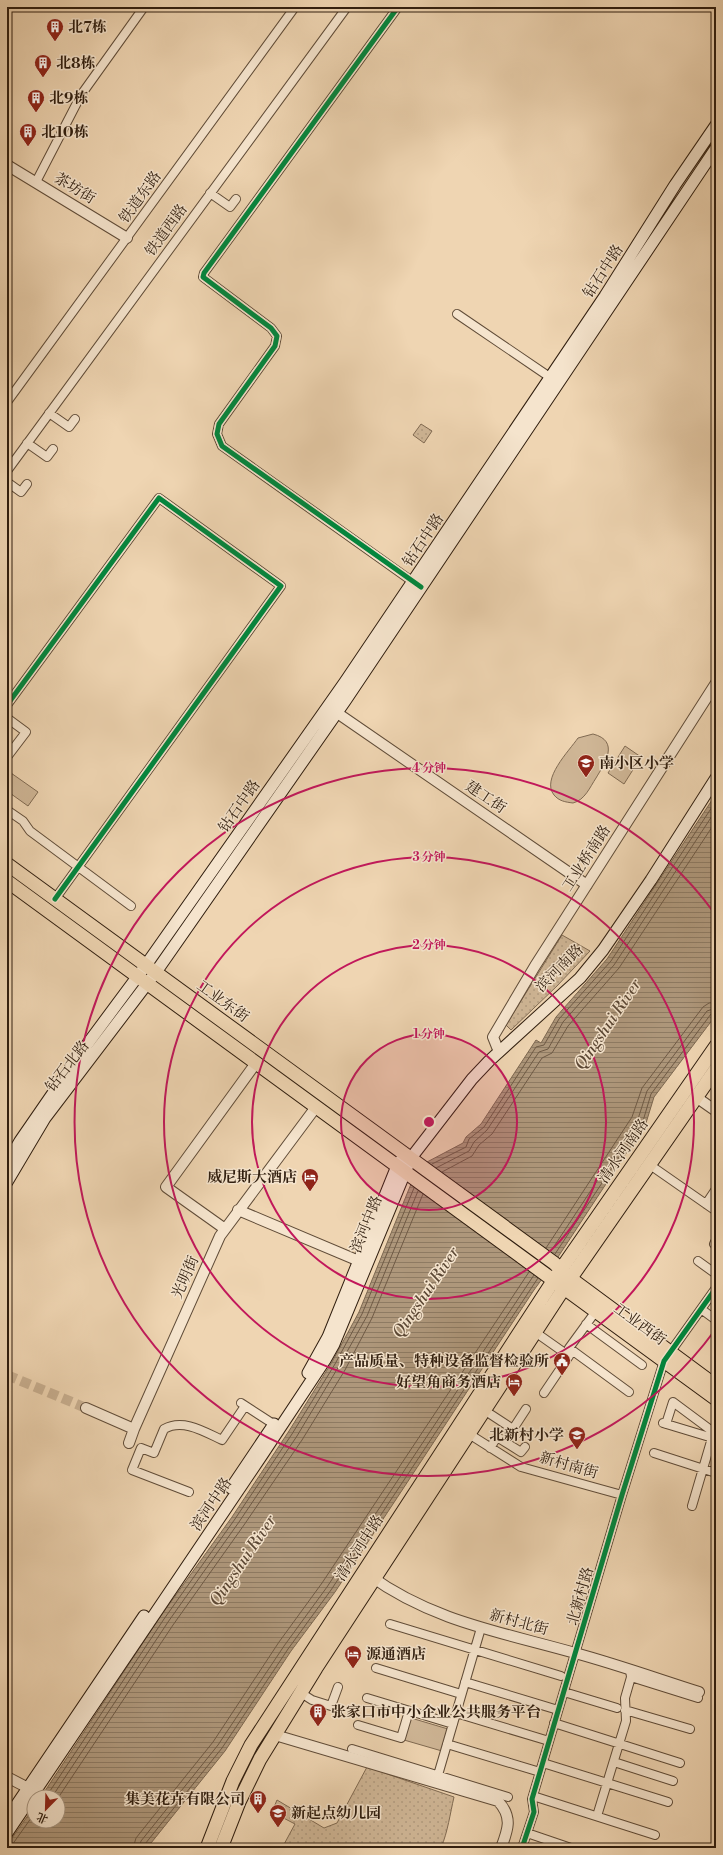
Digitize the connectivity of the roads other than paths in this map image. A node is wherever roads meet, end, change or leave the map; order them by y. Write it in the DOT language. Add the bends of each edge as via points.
graph roads {
  1 [pos="144,7"];
  2 [pos="295,7"];
  3 [pos="347,7"];
  4 [pos="398,7"];
  5 [pos="716,125"];
  6 [pos="716,148"];
  7 [pos="7,165"];
  8 [pos="36,182"];
  9 [pos="210,193"];
  10 [pos="236,199"];
  11 [pos="127,238"];
  12 [pos="457,314"];
  13 [pos="554,380"];
  14 [pos="7,402"];
  15 [pos="49,413"];
  16 [pos="75,419"];
  17 [pos="27,443"];
  18 [pos="53,449"];
  19 [pos="7,470"];
  20 [pos="7,482"];
  21 [pos="27,484"];
  22 [pos="417,585"];
  23 [pos="716,683"];
  24 [pos="7,705"];
  25 [pos="332,710"];
  26 [pos="7,718"];
  27 [pos="7,757"];
  28 [pos="716,769"];
  29 [pos="716,778"];
  30 [pos="7,810"];
  31 [pos="7,864"];
  32 [pos="78,867"];
  33 [pos="7,881"];
  34 [pos="587,885"];
  35 [pos="55,899"];
  36 [pos="131,906"];
  37 [pos="151,969"];
  38 [pos="142,980"];
  39 [pos="716,1046"];
  40 [pos="498,1050"];
  41 [pos="256,1063"];
  42 [pos="716,1069"];
  43 [pos="696,1097"];
  44 [pos="316,1107"];
  45 [pos="716,1111"];
  46 [pos="412,1159"];
  47 [pos="7,1163"];
  48 [pos="650,1165"];
  49 [pos="404,1171"];
  50 [pos="7,1182"];
  51 [pos="716,1189"];
  52 [pos="706,1204"];
  53 [pos="238,1210"];
  54 [pos="716,1211"];
  55 [pos="225,1229"];
  56 [pos="716,1240"];
  57 [pos="716,1246"];
  58 [pos="583,1260"];
  59 [pos="359,1261"];
  60 [pos="698,1261"];
  61 [pos="561,1274"];
  62 [pos="716,1274"];
  63 [pos="716,1288"];
  64 [pos="586,1297"];
  65 [pos="555,1302"];
  66 [pos="701,1309"];
  67 [pos="596,1311"];
  68 [pos="716,1320"];
  69 [pos="586,1324"];
  70 [pos="535,1332"];
  71 [pos="667,1357"];
  72 [pos="642,1365"];
  73 [pos="716,1386"];
  74 [pos="629,1392"];
  75 [pos="544,1393"];
  76 [pos="716,1399"];
  77 [pos="86,1408"];
  78 [pos="526,1409"];
  79 [pos="484,1410"];
  80 [pos="277,1426"];
  81 [pos="134,1429"];
  82 [pos="469,1434"];
  83 [pos="715,1435"];
  84 [pos="128,1442"];
  85 [pos="525,1447"];
  86 [pos="141,1448"];
  87 [pos="490,1448"];
  88 [pos="654,1453"];
  89 [pos="703,1469"];
  90 [pos="716,1473"];
  91 [pos="189,1492"];
  92 [pos="622,1495"];
  93 [pos="692,1506"];
  94 [pos="363,1571"];
  95 [pos="374,1579"];
  96 [pos="390,1624"];
  97 [pos="481,1628"];
  98 [pos="474,1650"];
  99 [pos="575,1653"];
  100 [pos="376,1668"];
  101 [pos="631,1673"];
  102 [pos="561,1676"];
  103 [pos="465,1682"];
  104 [pos="338,1687"];
  105 [pos="564,1692"];
  106 [pos="300,1693"];
  107 [pos="461,1694"];
  108 [pos="699,1695"];
  109 [pos="367,1698"];
  110 [pos="621,1709"];
  111 [pos="558,1710"];
  112 [pos="410,1711"];
  113 [pos="456,1713"];
  114 [pos="554,1723"];
  115 [pos="453,1724"];
  116 [pos="358,1725"];
  117 [pos="690,1729"];
  118 [pos="275,1735"];
  119 [pos="549,1741"];
  120 [pos="447,1744"];
  121 [pos="620,1744"];
  122 [pos="352,1749"];
  123 [pos="543,1762"];
  124 [pos="614,1762"];
  125 [pos="680,1763"];
  126 [pos="540,1772"];
  127 [pos="438,1775"];
  128 [pos="7,1777"];
  129 [pos="673,1780"];
  130 [pos="608,1783"];
  131 [pos="31,1789"];
  132 [pos="26,1795"];
  133 [pos="533,1796"];
  134 [pos="508,1797"];
  135 [pos="26,1798"];
  136 [pos="668,1802"];
  137 [pos="597,1816"];
  138 [pos="7,1819"];
  139 [pos="7,1833"];
  140 [pos="527,1833"];
  141 [pos="655,1835"];
  142 [pos="207,1848"];
  143 [pos="221,1848"];
  144 [pos="501,1848"];
  145 [pos="522,1848"];
  146 [pos="571,1848"];
  1 -- 8 [label="street" via="81,95"];
  2 -- 11 [label="street, 铁道东路"];
  3 -- 9 [label="street, 铁道西路"];
  4 -- 22 [label="street" via="203,277 271,328 277,336 275,346 219,424 217,434 222,446"];
  5 -- 13 [label="main road, 钻石中路"];
  6 -- 13 [label="main road, 钻石中路"];
  7 -- 8 [label="street, 茶坊街"];
  8 -- 11 [label="street, 茶坊街"];
  9 -- 10 [label="street" via="230,207"];
  9 -- 15 [label="street, 铁道西路"];
  11 -- 14 [label="street, 铁道东路"];
  12 -- 13 [label="street"];
  13 -- 22 [label="main road, 钻石中路"];
  15 -- 16 [label="street" via="69,427"];
  15 -- 17 [label="street, 铁道西路"];
  17 -- 18 [label="street" via="47,457"];
  17 -- 19 [label="street, 铁道西路"];
  20 -- 21 [label="street" via="21,492"];
  22 -- 25 [label="main road, 钻石中路"];
  23 -- 34 [label="street, 工业桥南路"];
  24 -- 32 [label="street" via="159,498 281,586"];
  25 -- 34 [label="street, 建工街"];
  25 -- 37 [label="main road, 钻石中路"];
  26 -- 27 [label="street" via="26,732"];
  28 -- 40 [label="main road, 滨河南路" via="598,949"];
  29 -- 40 [label="main road, 滨河南路" via="603,950 580,978"];
  30 -- 32 [label="street" via="23,821 30,832"];
  31 -- 35 [label="main road, 工业东街"];
  32 -- 35 [label="street"];
  32 -- 36 [label="street"];
  33 -- 38 [label="main road, 工业东街"];
  34 -- 40 [label="street, 工业桥南路" via="493,1037"];
  35 -- 37 [label="main road, 工业东街"];
  37 -- 38 [label="main road, 钻石北路"];
  37 -- 46 [label="main road, 工业东街"];
  38 -- 41 [label="main road, 工业东街"];
  38 -- 47 [label="main road, 钻石北路" via="80,1054"];
  38 -- 50 [label="main road, 钻石北路" via="45,1118"];
  39 -- 61 [label="main road, 清水河南路"];
  40 -- 46 [label="main road, 滨河南路" via="472,1079"];
  41 -- 44 [label="main road, 工业东街"];
  41 -- 55 [label="street" via="166,1187"];
  42 -- 43 [label="main road, 清水河南路"];
  43 -- 45 [label="street"];
  43 -- 48 [label="main road, 清水河南路"];
  44 -- 49 [label="main road, 工业东街"];
  44 -- 53 [label="street, 光明街"];
  46 -- 49 [label="main road, 滨河南路"];
  46 -- 61 [label="main road, 工业东街"];
  48 -- 52 [label="street"];
  48 -- 58 [label="main road, 清水河南路"];
  49 -- 59 [label="main road, 滨河中路"];
  49 -- 61 [label="main road, 工业东街"];
  49 -- 80 [label="main road, 滨河中路" via="334,1344"];
  51 -- 52 [label="street"];
  52 -- 54 [label="street"];
  53 -- 55 [label="street, 光明街"];
  53 -- 59 [label="street"];
  55 -- 81 [label="street, 光明街" via="200,1278"];
  56 -- 57 [label="street"];
  58 -- 61 [label="main road, 清水河南路"];
  58 -- 64 [label="main road" via="581,1278"];
  59 -- 80 [label="main road, 滨河中路" via="328,1337"];
  60 -- 62 [label="street"];
  61 -- 64 [label="main road, 工业西街"];
  61 -- 65 [label="main road, 清水河中路"];
  61 -- 94 [label="main road, 清水河中路" via="548,1279 548,1288"];
  63 -- 66 [label="street, 北新村路"];
  64 -- 65 [label="main road" via="561,1298"];
  64 -- 67 [label="main road, 工业西街"];
  64 -- 71 [label="main road, 工业西街"];
  65 -- 70 [label="main road, 清水河中路"];
  66 -- 68 [label="street"];
  66 -- 71 [label="street, 北新村路"];
  67 -- 69 [label="street"];
  67 -- 71 [label="main road, 工业西街"];
  69 -- 72 [label="street"];
  69 -- 74 [label="street" via="569,1348"];
  70 -- 75 [label="street" via="569,1356"];
  70 -- 79 [label="main road, 清水河中路"];
  71 -- 73 [label="main road, 工业西街"];
  71 -- 76 [label="main road, 工业西街"];
  71 -- 92 [label="street, 北新村路"];
  77 -- 81 [label="street"];
  78 -- 79 [label="street" via="513,1429"];
  79 -- 82 [label="main road, 清水河中路"];
  80 -- 86 [label="street" via="243,1404 222,1440 178,1424 164,1429 154,1454"];
  80 -- 131 [label="main road, 滨河中路"];
  81 -- 84 [label="street, 光明街"];
  82 -- 87 [label="street, 新村南街"];
  82 -- 95 [label="main road, 清水河中路"];
  83 -- 83 [label="street" via="665,1423 673,1402"];
  83 -- 89 [label="street"];
  84 -- 86 [label="street"];
  85 -- 87 [label="street" via="521,1452 497,1437"];
  86 -- 91 [label="street" via="132,1470"];
  87 -- 92 [label="street, 新村南街" via="521,1467"];
  88 -- 89 [label="street"];
  89 -- 90 [label="street"];
  89 -- 93 [label="street"];
  92 -- 99 [label="street, 北新村路"];
  94 -- 95 [label="street, 新村北街"];
  94 -- 142 [label="main road, 清水河中路" via="251,1746 233,1781"];
  95 -- 97 [label="street, 新村北街" via="419,1605"];
  95 -- 106 [label="main road, 清水河中路"];
  96 -- 98 [label="street"];
  97 -- 98 [label="street"];
  97 -- 99 [label="street, 新村北街"];
  98 -- 102 [label="street"];
  98 -- 103 [label="street"];
  99 -- 101 [label="street, 新村北街"];
  99 -- 105 [label="street, 北新村路"];
  100 -- 107 [label="street"];
  101 -- 108 [label="street, 新村北街"];
  101 -- 110 [label="street"];
  103 -- 107 [label="street"];
  103 -- 111 [label="street"];
  104 -- 106 [label="street" via="331,1706"];
  105 -- 110 [label="street"];
  105 -- 111 [label="street, 北新村路"];
  106 -- 118 [label="main road, 清水河中路"];
  107 -- 113 [label="street"];
  109 -- 112 [label="street"];
  110 -- 117 [label="street"];
  110 -- 121 [label="street" via="626,1721"];
  111 -- 114 [label="street, 北新村路"];
  112 -- 115 [label="street"];
  112 -- 116 [label="street" via="401,1738"];
  113 -- 115 [label="street"];
  113 -- 119 [label="street"];
  114 -- 119 [label="street, 北新村路"];
  114 -- 121 [label="street"];
  115 -- 120 [label="street"];
  118 -- 143 [label="main road, 清水河中路" via="239,1802"];
  118 -- 144 [label="street" via="498,1801 508,1816"];
  119 -- 123 [label="street, 北新村路"];
  120 -- 126 [label="street"];
  120 -- 127 [label="street"];
  121 -- 124 [label="street"];
  121 -- 125 [label="street"];
  122 -- 127 [label="street"];
  123 -- 126 [label="street, 北新村路"];
  123 -- 130 [label="street"];
  124 -- 129 [label="street"];
  124 -- 130 [label="street"];
  126 -- 133 [label="street, 北新村路"];
  127 -- 134 [label="street"];
  128 -- 131 [label="street"];
  130 -- 136 [label="street"];
  130 -- 137 [label="street"];
  132 -- 138 [label="main road, 滨河中路"];
  133 -- 137 [label="street"];
  133 -- 140 [label="street, 北新村路" via="534,1812"];
  135 -- 139 [label="main road, 滨河中路"];
  137 -- 141 [label="street"];
  140 -- 145 [label="street, 北新村路"];
  140 -- 146 [label="street"];
}
